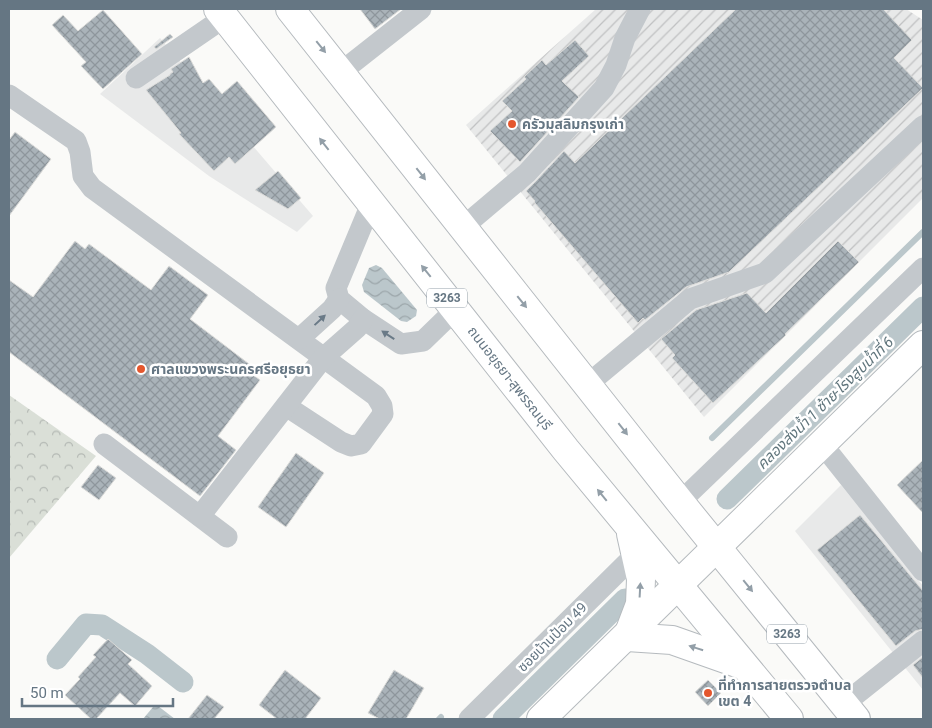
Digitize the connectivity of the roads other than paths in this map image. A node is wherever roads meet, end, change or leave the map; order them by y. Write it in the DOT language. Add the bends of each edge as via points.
graph roads {
  1 [pos="290,9"];
  2 [pos="421,9"];
  3 [pos="640,9"];
  4 [pos="222,13"];
  5 [pos="341,72"];
  6 [pos="136,78"];
  7 [pos="9,96"];
  8 [pos="923,126"];
  9 [pos="371,204"];
  10 [pos="463,227"];
  11 [pos="923,268"];
  12 [pos="339,299"];
  13 [pos="456,309"];
  14 [pos="363,319"];
  15 [pos="299,339"];
  16 [pos="923,345"];
  17 [pos="323,358"];
  18 [pos="588,384"];
  19 [pos="286,406"];
  20 [pos="104,444"];
  21 [pos="822,444"];
  22 [pos="680,502"];
  23 [pos="200,516"];
  24 [pos="629,528"];
  25 [pos="227,536"];
  26 [pos="718,548"];
  27 [pos="636,554"];
  28 [pos="923,571"];
  29 [pos="678,587"];
  30 [pos="627,637"];
  31 [pos="923,641"];
  32 [pos="742,664"];
  33 [pos="850,712"];
  34 [pos="469,719"];
  35 [pos="541,719"];
  36 [pos="789,719"];
  1 -- 5 [label="main road, 3263, one-way"];
  2 -- 5 [label="street"];
  3 -- 10 [label="street" via="624,38 616,65 604,88 527,173"];
  4 -- 6 [label="street"];
  9 -- 4 [label="main road, ถนนอยุธยา-สุพรรณบุรี / 3263, one-way"];
  5 -- 10 [label="main road, 3263, one-way"];
  7 -- 15 [label="street" via="76,141 83,176 92,188"];
  8 -- 18 [label="street" via="765,272 690,299"];
  9 -- 12 [label="street" via="336,288"];
  13 -- 9 [label="main road, ถนนอยุธยา-สุพรรณบุรี / 3263, one-way"];
  10 -- 18 [label="main road, 3263, one-way"];
  11 -- 22 [label="street"];
  12 -- 14 [label="street"];
  15 -- 12 [label="street, one-way"];
  13 -- 14 [label="street, one-way" via="423,341 401,344"];
  24 -- 13 [label="main road, ถนนอยุธยา-สุพรรณบุรี / 3263, one-way"];
  14 -- 17 [label="street"];
  15 -- 17 [label="street"];
  16 -- 21 [label="main road"];
  17 -- 19 [label="street"];
  17 -- 19 [label="street" via="376,396 382,406 383,414 361,444 352,446 341,442"];
  18 -- 22 [label="main road, 3263, one-way"];
  19 -- 23 [label="street"];
  20 -- 23 [label="street"];
  21 -- 26 [label="main road"];
  21 -- 28 [label="street"];
  22 -- 26 [label="main road, 3263"];
  23 -- 25 [label="street"];
  24 -- 27 [label="main road"];
  24 -- 29 [label="main road, ถนนอยุธยา-สุพรรณบุรี / 3263"];
  26 -- 29 [label="main road"];
  26 -- 33 [label="main road, 3263, one-way"];
  30 -- 27 [label="main road, one-way" via="640,604 641,579"];
  27 -- 34 [label="street, ซอยบ้านป้อม 49"];
  29 -- 30 [label="main road"];
  29 -- 32 [label="main road, ถนนอยุธยา-สุพรรณบุรี / 3263"];
  32 -- 30 [label="main road, one-way" via="672,640"];
  30 -- 35 [label="main road"];
  31 -- 33 [label="street"];
  32 -- 36 [label="main road, ถนนอยุธยา-สุพรรณบุรี / 3263"];
}
